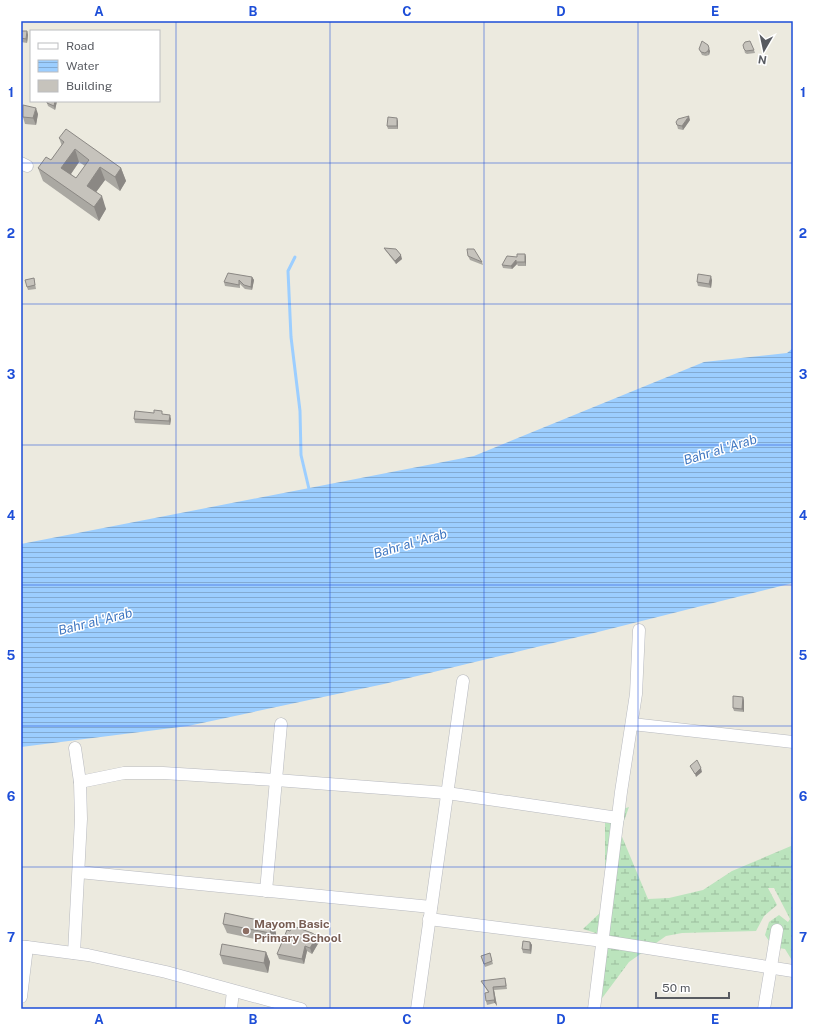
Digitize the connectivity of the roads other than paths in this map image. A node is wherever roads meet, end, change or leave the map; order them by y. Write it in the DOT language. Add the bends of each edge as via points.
graph roads {
  1 [pos="638,630"];
  2 [pos="463,681"];
  3 [pos="281,724"];
  4 [pos="632,724"];
  5 [pos="793,742"];
  6 [pos="75,748"];
  7 [pos="276,780"];
  8 [pos="80,782"];
  9 [pos="447,794"];
  10 [pos="618,818"];
  11 [pos="78,872"];
  12 [pos="266,891"];
  13 [pos="430,913"];
  14 [pos="777,930"];
  15 [pos="603,941"];
  16 [pos="24,947"];
  17 [pos="74,953"];
  18 [pos="771,967"];
  19 [pos="793,971"];
  20 [pos="234,991"];
  21 [pos="21,997"];
  22 [pos="231,1009"];
  23 [pos="301,1009"];
  24 [pos="417,1009"];
  25 [pos="594,1009"];
  26 [pos="764,1009"];
  1 -- 4 [label="street" via="636,694"];
  2 -- 9 [label="street"];
  3 -- 7 [label="street"];
  4 -- 5 [label="street"];
  4 -- 10 [label="street"];
  6 -- 8 [label="street"];
  7 -- 8 [label="street" via="124,773"];
  7 -- 9 [label="street"];
  7 -- 12 [label="street"];
  8 -- 11 [label="street"];
  9 -- 10 [label="street"];
  9 -- 13 [label="street"];
  10 -- 15 [label="street"];
  11 -- 12 [label="street"];
  11 -- 17 [label="street"];
  12 -- 13 [label="street"];
  13 -- 15 [label="street"];
  13 -- 24 [label="street"];
  14 -- 18 [label="street"];
  15 -- 18 [label="street"];
  15 -- 25 [label="street"];
  16 -- 17 [label="street"];
  16 -- 21 [label="street"];
  17 -- 20 [label="street" via="166,972"];
  18 -- 19 [label="street"];
  18 -- 26 [label="street"];
  20 -- 22 [label="street"];
  20 -- 23 [label="street"];
}
